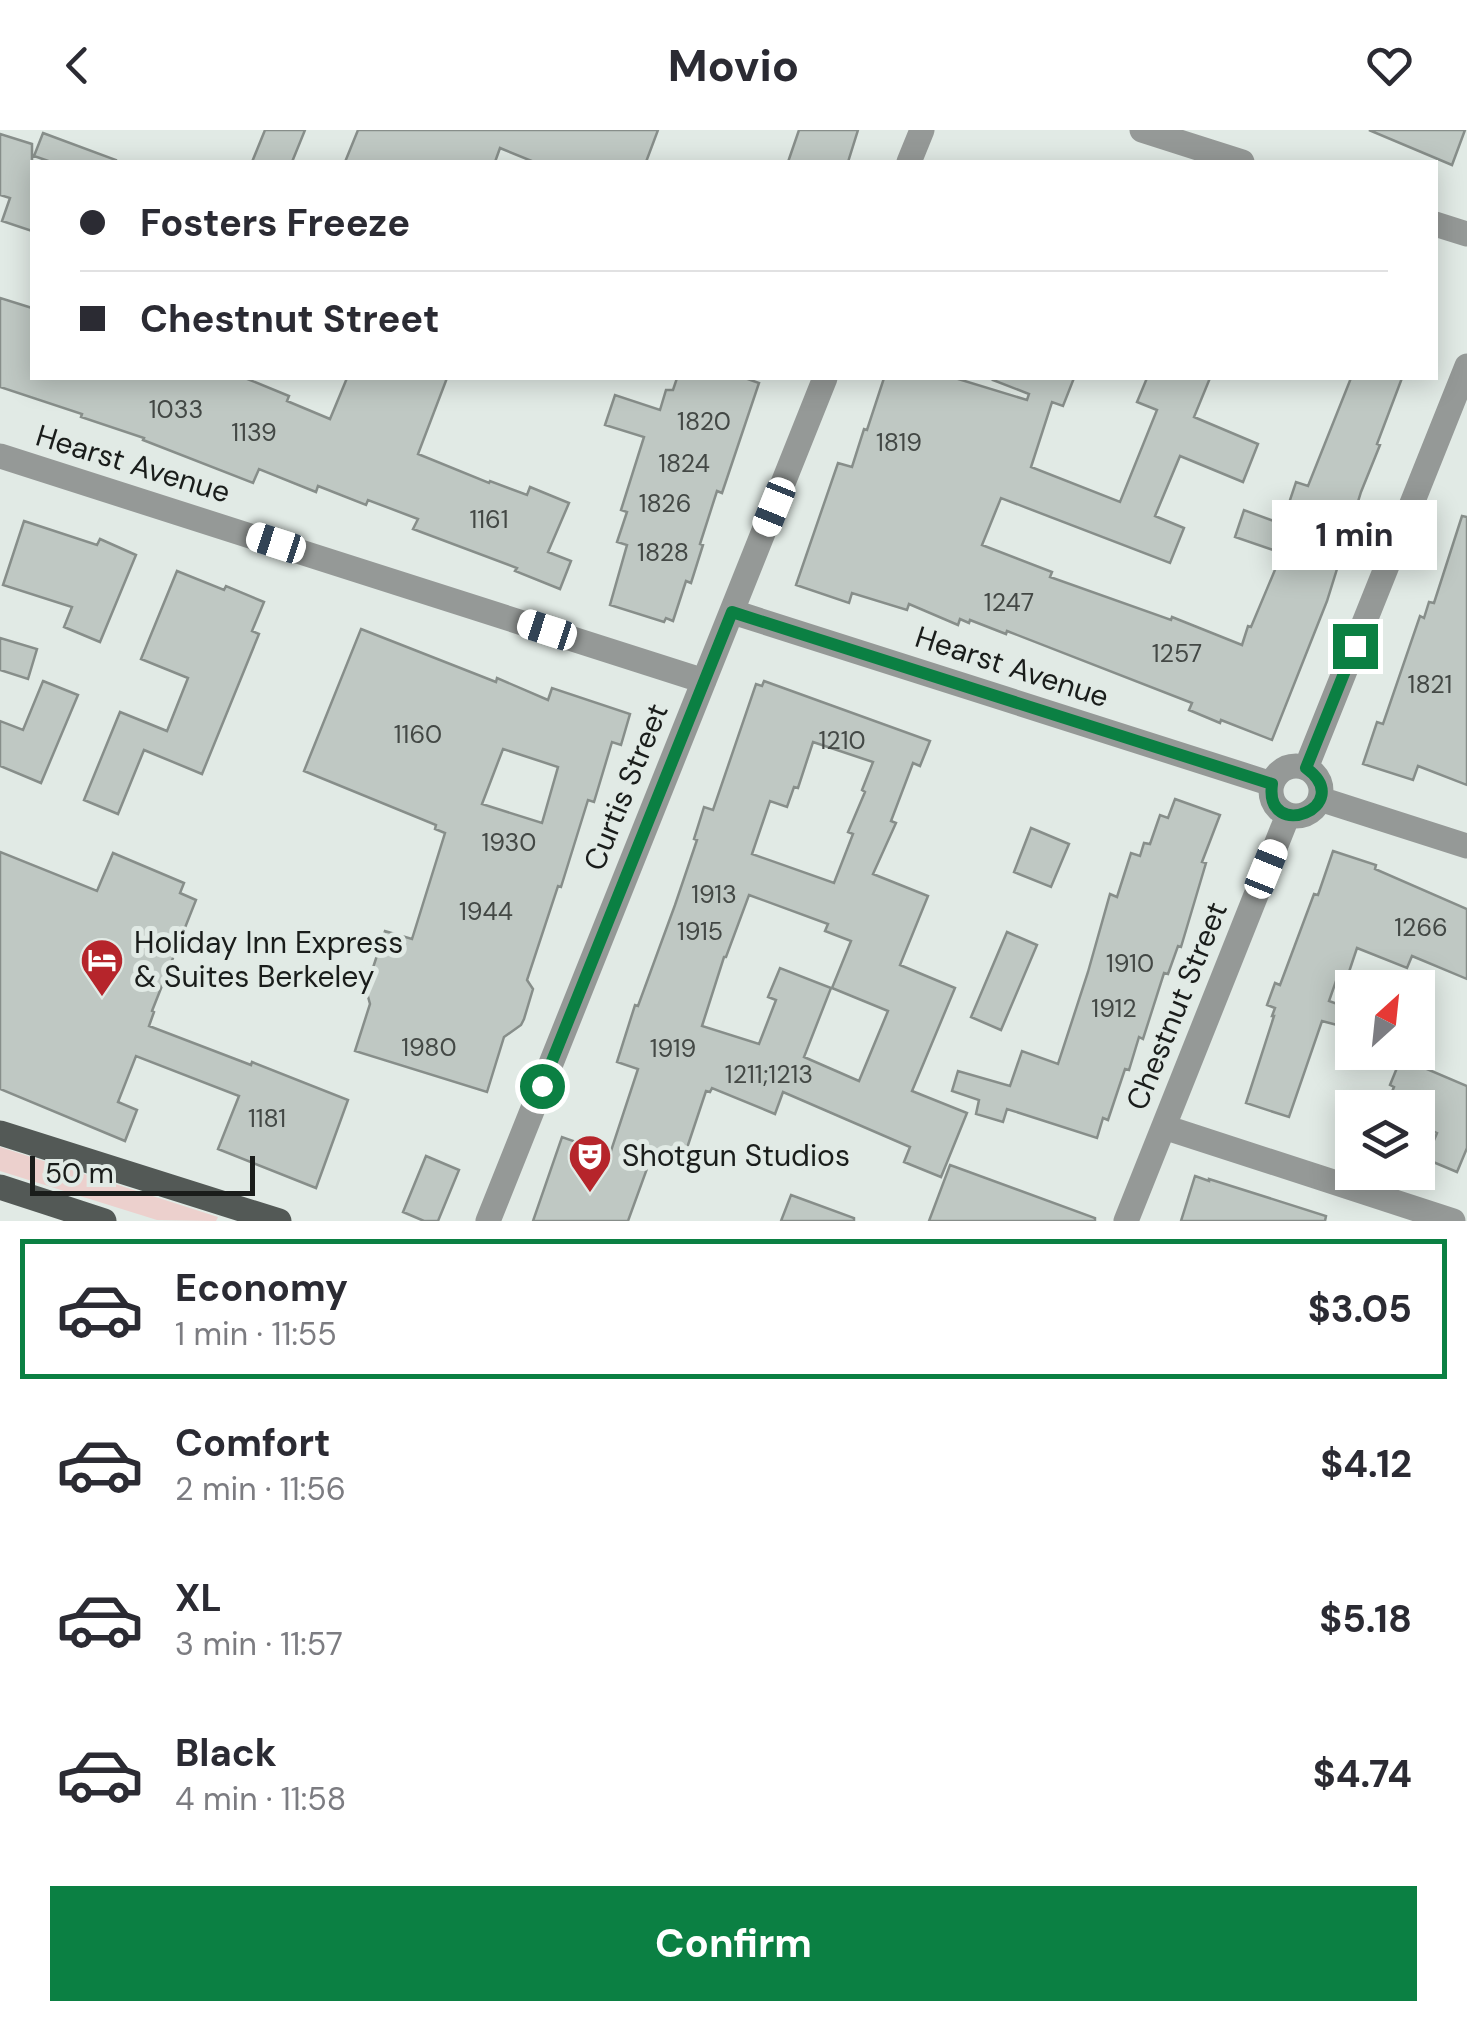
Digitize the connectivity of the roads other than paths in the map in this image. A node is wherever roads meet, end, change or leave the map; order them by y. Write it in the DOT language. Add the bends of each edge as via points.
graph roads {
  1 [pos="922,130"];
  2 [pos="1142,130"];
  3 [pos="910,160"];
  4 [pos="1236,160"];
  5 [pos="1438,225"];
  6 [pos="1467,234"];
  7 [pos="1467,366"];
  8 [pos="824,380"];
  9 [pos="0,456"];
  10 [pos="732,612"];
  11 [pos="704,681"];
  12 [pos="1306,768"];
  13 [pos="1272,784"];
  14 [pos="1320,798"];
  15 [pos="1288,815"];
  16 [pos="1467,846"];
  17 [pos="1164,1127"];
  18 [pos="0,1133"];
  19 [pos="0,1187"];
  20 [pos="104,1221"];
  21 [pos="279,1221"];
  22 [pos="488,1221"];
  23 [pos="1126,1221"];
  24 [pos="1452,1221"];
  1 -- 3 [label="street"];
  2 -- 4 [label="street"];
  5 -- 6 [label="street"];
  7 -- 12 [label="street"];
  8 -- 10 [label="street, Curtis Street"];
  9 -- 11 [label="street, Hearst Avenue"];
  10 -- 11 [label="street, Curtis Street"];
  10 -- 13 [label="street, Hearst Avenue"];
  11 -- 22 [label="street, Curtis Street"];
  12 -- 13 [label="street" via="1290,767"];
  12 -- 14 [label="street" via="1320,784"];
  13 -- 15 [label="street" via="1272,799"];
  14 -- 15 [label="street" via="1304,816"];
  14 -- 16 [label="street"];
  15 -- 17 [label="street, Chestnut Street"];
  17 -- 23 [label="street, Chestnut Street"];
  17 -- 24 [label="street"];
  18 -- 21 [label="main road"];
  19 -- 20 [label="main road"];
}
